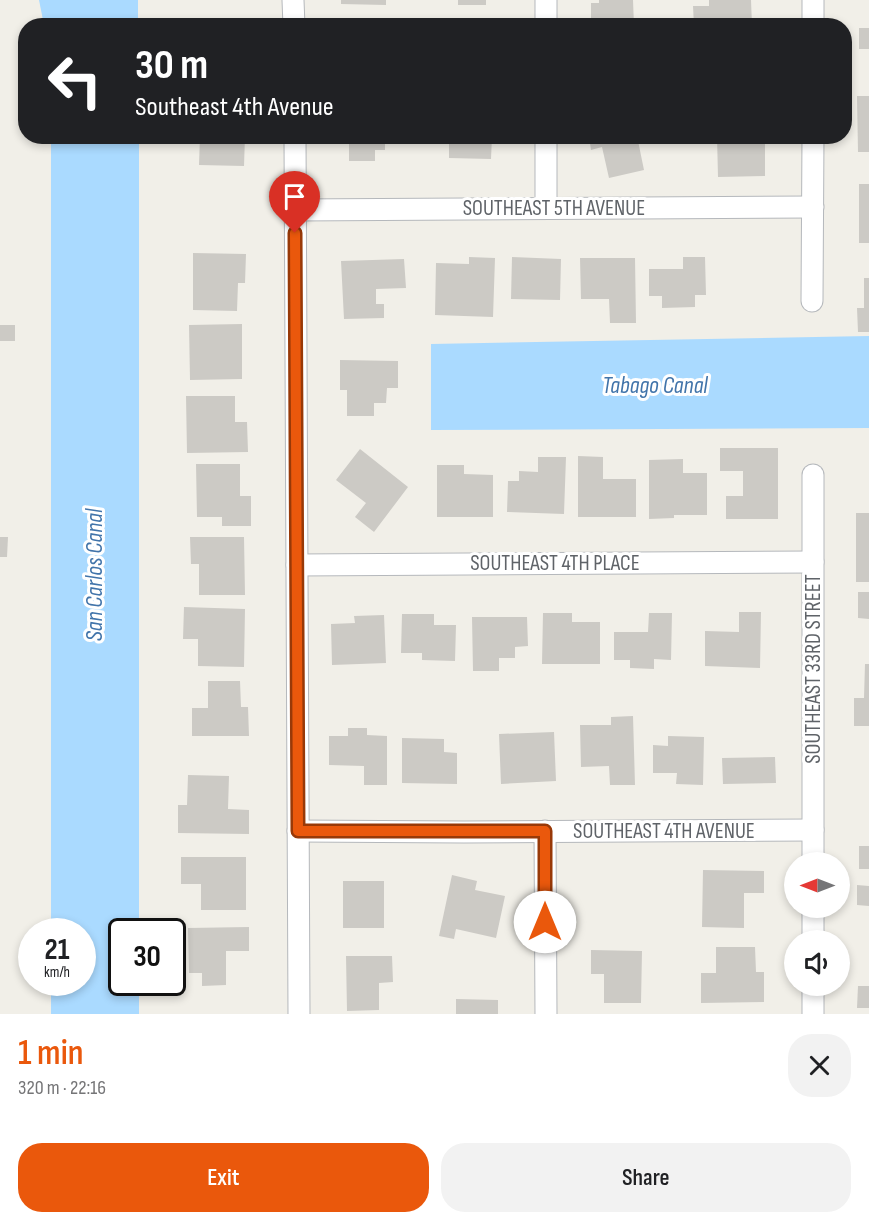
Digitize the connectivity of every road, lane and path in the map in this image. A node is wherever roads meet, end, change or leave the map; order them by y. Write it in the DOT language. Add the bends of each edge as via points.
graph roads {
  1 [pos="293,0"];
  2 [pos="546,0"];
  3 [pos="813,0"];
  4 [pos="294,18"];
  5 [pos="546,18"];
  6 [pos="813,18"];
  7 [pos="295,144"];
  8 [pos="546,144"];
  9 [pos="813,144"];
  10 [pos="813,207"];
  11 [pos="546,208"];
  12 [pos="295,210"];
  13 [pos="812,301"];
  14 [pos="813,475"];
  15 [pos="813,561"];
  16 [pos="297,565"];
  17 [pos="813,830"];
  18 [pos="298,831"];
  19 [pos="545,831"];
  20 [pos="813,852"];
  21 [pos="813,996"];
  22 [pos="299,1014"];
  23 [pos="546,1014"];
  24 [pos="813,1014"];
  1 -- 4 [label="street"];
  2 -- 5 [label="street"];
  3 -- 6 [label="street"];
  7 -- 12 [label="street"];
  8 -- 11 [label="street"];
  9 -- 10 [label="street"];
  10 -- 11 [label="street, SOUTHEAST 5TH AVENUE"];
  10 -- 13 [label="street"];
  11 -- 12 [label="street, SOUTHEAST 5TH AVENUE"];
  12 -- 16 [label="street"];
  14 -- 15 [label="street, SOUTHEAST 33RD STREET"];
  15 -- 16 [label="street, SOUTHEAST 4TH PLACE"];
  15 -- 17 [label="street, SOUTHEAST 33RD STREET"];
  16 -- 18 [label="street"];
  17 -- 19 [label="street, SOUTHEAST 4TH AVENUE"];
  17 -- 20 [label="street, SOUTHEAST 33RD STREET"];
  18 -- 19 [label="street, SOUTHEAST 4TH AVENUE"];
  18 -- 22 [label="street"];
  19 -- 23 [label="street"];
  21 -- 24 [label="street"];
}
